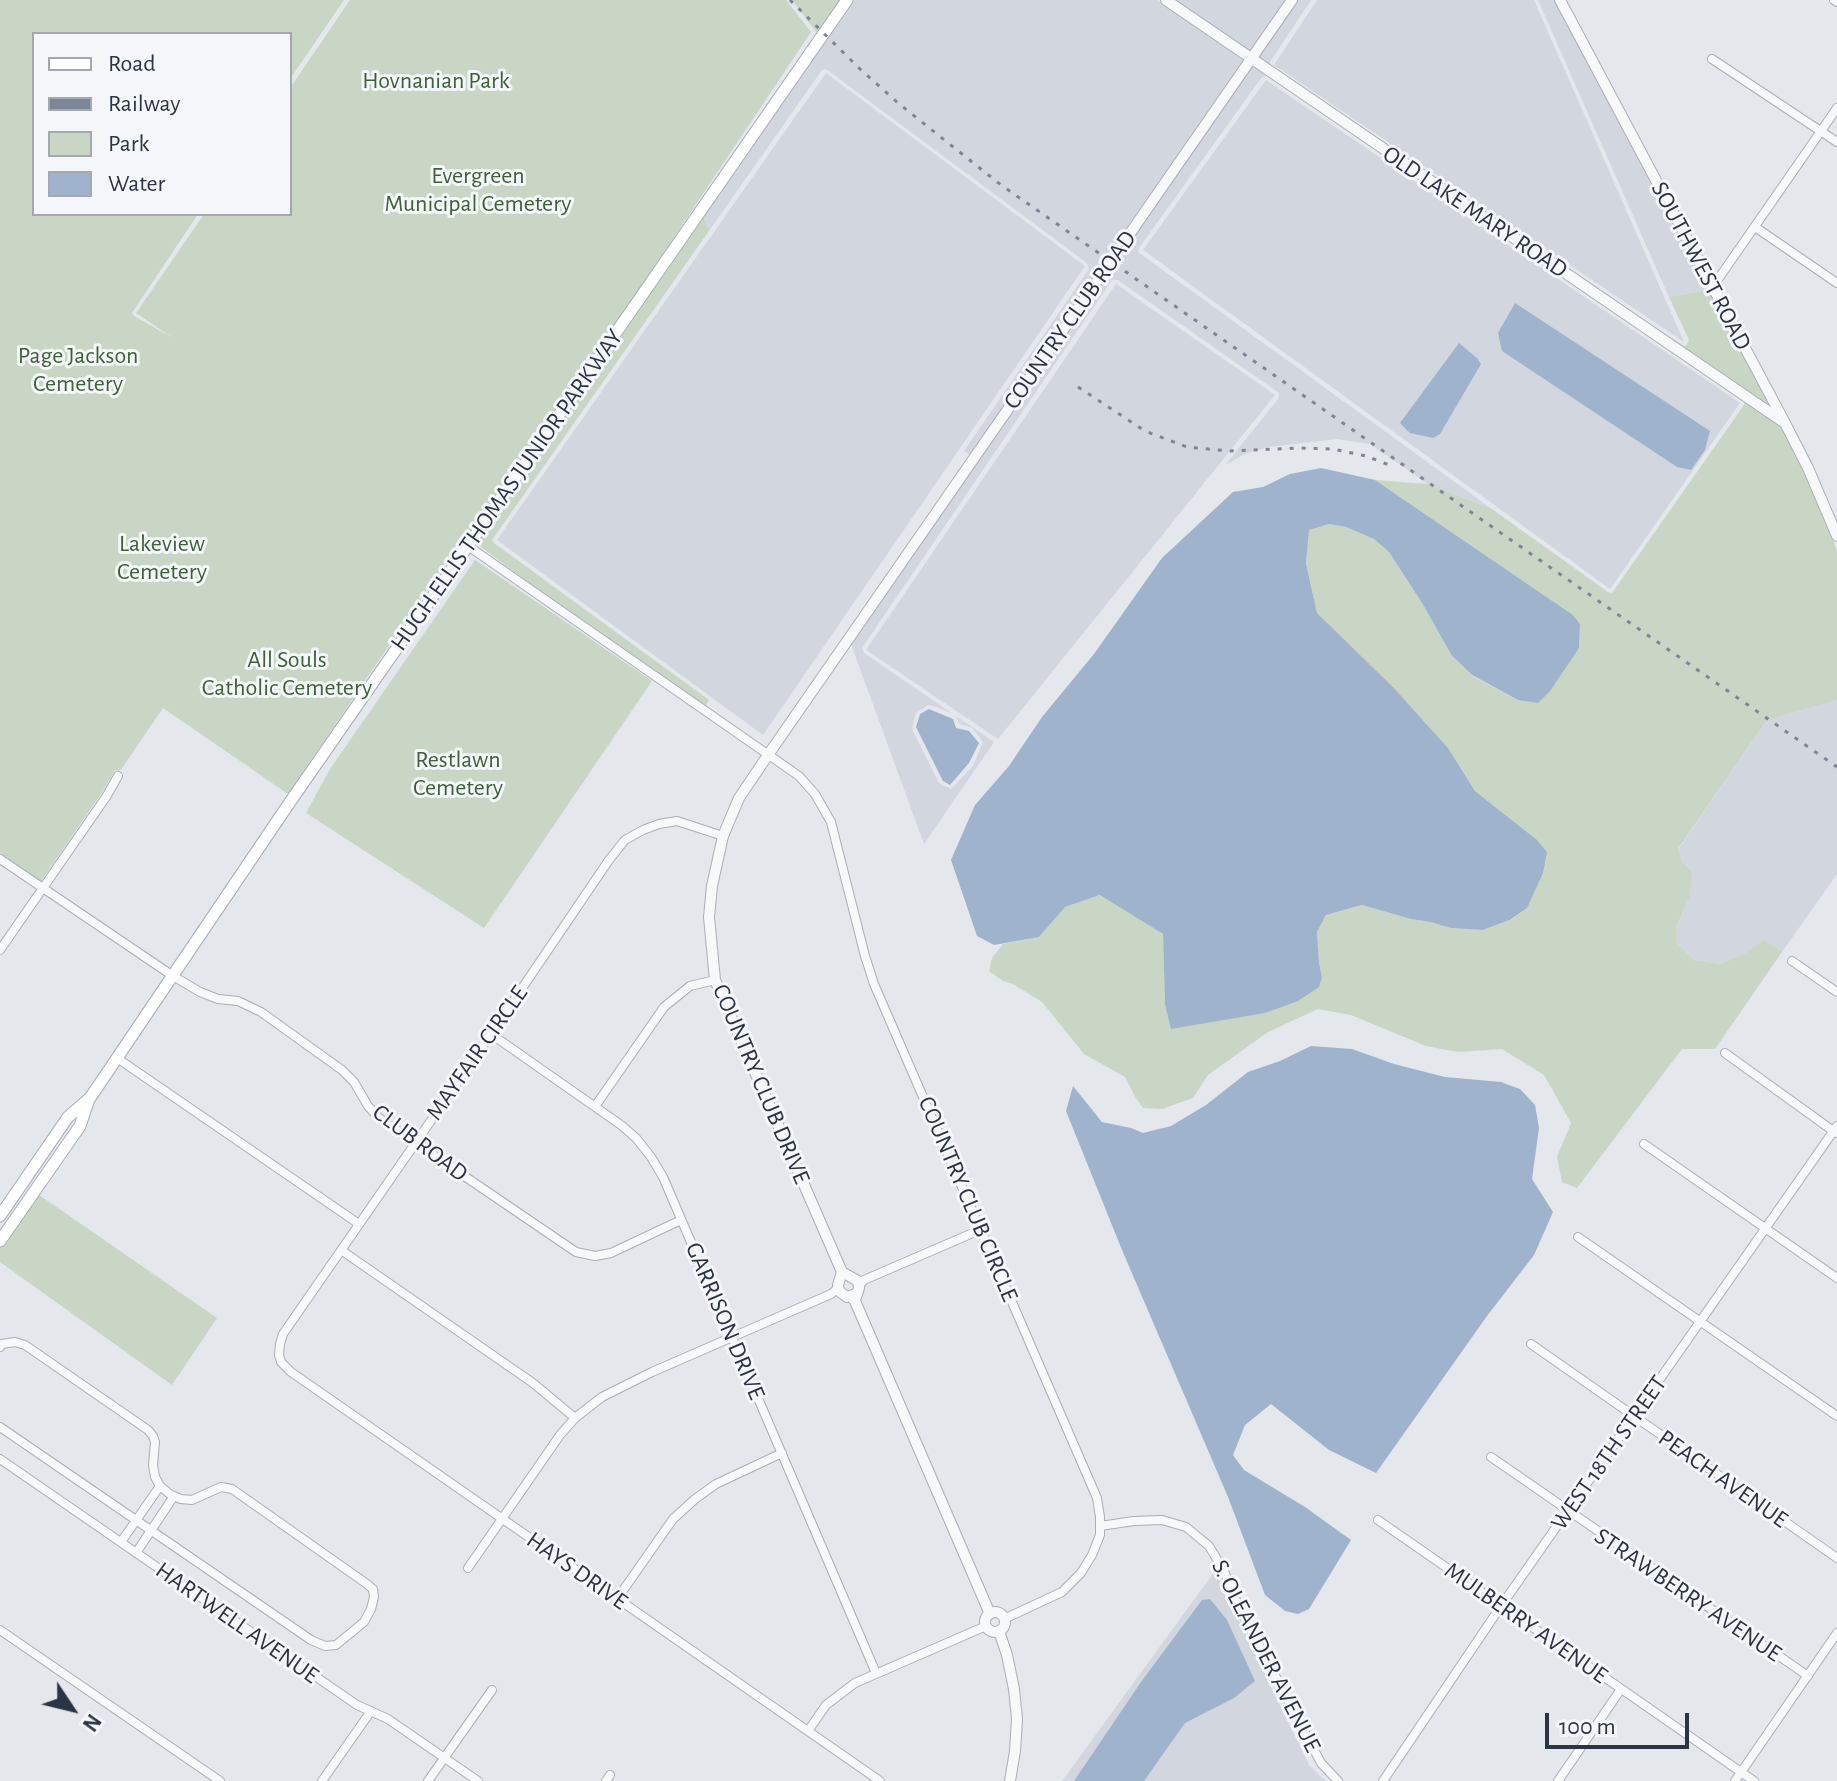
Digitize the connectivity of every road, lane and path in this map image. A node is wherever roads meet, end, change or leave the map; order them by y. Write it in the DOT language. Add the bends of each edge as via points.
graph roads {
  1 [pos="1166,0"];
  2 [pos="1292,0"];
  3 [pos="1560,0"];
  4 [pos="846,1"];
  5 [pos="1251,59"];
  6 [pos="1712,59"];
  7 [pos="1837,108"];
  8 [pos="1821,131"];
  9 [pos="1837,142"];
  10 [pos="1755,227"];
  11 [pos="1837,283"];
  12 [pos="1712,288"];
  13 [pos="1785,423"];
  14 [pos="1837,536"];
  15 [pos="468,546"];
  16 [pos="847,640"];
  17 [pos="768,755"];
  18 [pos="118,776"];
  19 [pos="723,836"];
  20 [pos="0,859"];
  21 [pos="42,888"];
  22 [pos="0,950"];
  23 [pos="1792,961"];
  24 [pos="173,976"];
  25 [pos="715,980"];
  26 [pos="1837,992"];
  27 [pos="491,1034"];
  28 [pos="1725,1053"];
  29 [pos="117,1058"];
  30 [pos="90,1098"];
  31 [pos="596,1105"];
  32 [pos="1836,1130"];
  33 [pos="415,1143"];
  34 [pos="1644,1144"];
  35 [pos="0,1216"];
  36 [pos="681,1220"];
  37 [pos="359,1224"];
  38 [pos="1765,1228"];
  39 [pos="982,1229"];
  40 [pos="1578,1237"];
  41 [pos="0,1241"];
  42 [pos="341,1250"];
  43 [pos="1837,1278"];
  44 [pos="849,1287"];
  45 [pos="1701,1322"];
  46 [pos="732,1338"];
  47 [pos="1531,1344"];
  48 [pos="0,1347"];
  49 [pos="279,1355"];
  50 [pos="1837,1416"];
  51 [pos="1634,1417"];
  52 [pos="575,1418"];
  53 [pos="0,1427"];
  54 [pos="782,1453"];
  55 [pos="1491,1457"];
  56 [pos="0,1459"];
  57 [pos="160,1486"];
  58 [pos="174,1496"];
  59 [pos="1567,1512"];
  60 [pos="501,1519"];
  61 [pos="137,1520"];
  62 [pos="1378,1520"];
  63 [pos="1100,1526"];
  64 [pos="151,1529"];
  65 [pos="121,1542"];
  66 [pos="136,1553"];
  67 [pos="1837,1558"];
  68 [pos="468,1568"];
  69 [pos="617,1599"];
  70 [pos="1501,1606"];
  71 [pos="990,1614"];
  72 [pos="1004,1619"];
  73 [pos="986,1626"];
  74 [pos="0,1630"];
  75 [pos="999,1631"];
  76 [pos="1837,1633"];
  77 [pos="876,1673"];
  78 [pos="1808,1676"];
  79 [pos="1621,1689"];
  80 [pos="492,1690"];
  81 [pos="371,1711"];
  82 [pos="808,1731"];
  83 [pos="444,1758"];
  84 [pos="1741,1772"];
  85 [pos="220,1781"];
  86 [pos="322,1781"];
  87 [pos="428,1781"];
  88 [pos="478,1781"];
  89 [pos="880,1781"];
  90 [pos="1010,1781"];
  91 [pos="1338,1781"];
  92 [pos="1383,1781"];
  93 [pos="1558,1781"];
  94 [pos="1735,1781"];
  95 [pos="1754,1781"];
  1 -- 5 [label="street, OLD LAKE MARY ROAD"];
  2 -- 5 [label="street, COUNTRY CLUB ROAD"];
  3 -- 12 [label="street, SOUTHWEST ROAD"];
  4 -- 15 [label="main road, HUGH ELLIS THOMAS JUNIOR PARKWAY"];
  5 -- 13 [label="street, OLD LAKE MARY ROAD"];
  5 -- 16 [label="street, COUNTRY CLUB ROAD"];
  6 -- 8 [label="street"];
  7 -- 8 [label="street"];
  8 -- 9 [label="street"];
  8 -- 10 [label="street"];
  10 -- 11 [label="street"];
  10 -- 12 [label="street"];
  12 -- 13 [label="street, SOUTHWEST ROAD"];
  13 -- 14 [label="street, SOUTHWEST ROAD"];
  15 -- 17 [label="street, COUNTRY CLUB CIRCLE"];
  15 -- 24 [label="main road, HUGH ELLIS THOMAS JUNIOR PARKWAY"];
  16 -- 17 [label="street, COUNTRY CLUB DRIVE"];
  17 -- 19 [label="street, COUNTRY CLUB DRIVE" via="739,798"];
  17 -- 39 [label="street, COUNTRY CLUB CIRCLE" via="799,776 831,822 874,984"];
  18 -- 21 [label="street"];
  19 -- 25 [label="street, COUNTRY CLUB DRIVE" via="709,917"];
  19 -- 27 [label="street, MAYFAIR CIRCLE" via="677,821 625,840"];
  20 -- 21 [label="street, CLUB ROAD"];
  21 -- 22 [label="street"];
  21 -- 24 [label="street, CLUB ROAD"];
  23 -- 26 [label="street"];
  24 -- 29 [label="main road, HUGH ELLIS THOMAS JUNIOR PARKWAY"];
  24 -- 33 [label="street, CLUB ROAD" via="200,992 261,1012 342,1070 379,1118"];
  25 -- 31 [label="street" via="690,986 664,1007"];
  25 -- 44 [label="street, COUNTRY CLUB DRIVE"];
  27 -- 31 [label="street, GARRISON DRIVE"];
  27 -- 33 [label="street, MAYFAIR CIRCLE"];
  28 -- 32 [label="street"];
  29 -- 30 [label="main road, HUGH ELLIS THOMAS JUNIOR PARKWAY"];
  29 -- 37 [label="street"];
  30 -- 35 [label="main road, HUGH ELLIS THOMAS JUNIOR PARKWAY" via="68,1117"];
  30 -- 41 [label="main road, HUGH ELLIS THOMAS JUNIOR PARKWAY" via="80,1126"];
  31 -- 36 [label="street, GARRISON DRIVE" via="651,1157"];
  32 -- 38 [label="street, WEST 18TH STREET"];
  33 -- 36 [label="street, CLUB ROAD" via="576,1252 611,1253"];
  33 -- 37 [label="street, MAYFAIR CIRCLE"];
  34 -- 38 [label="street"];
  36 -- 46 [label="street, GARRISON DRIVE"];
  37 -- 42 [label="street, MAYFAIR CIRCLE"];
  38 -- 43 [label="street"];
  38 -- 45 [label="street, WEST 18TH STREET"];
  39 -- 44 [label="street"];
  39 -- 63 [label="street, COUNTRY CLUB CIRCLE" via="1097,1498"];
  40 -- 45 [label="street"];
  42 -- 49 [label="street, MAYFAIR CIRCLE" via="283,1334"];
  42 -- 52 [label="street"];
  44 -- 46 [label="street"];
  44 -- 71 [label="street, COUNTRY CLUB DRIVE"];
  45 -- 50 [label="street"];
  45 -- 51 [label="street, WEST 18TH STREET"];
  46 -- 52 [label="street" via="633,1380"];
  46 -- 54 [label="street, GARRISON DRIVE"];
  47 -- 51 [label="street, PEACH AVENUE"];
  48 -- 57 [label="street" via="25,1345 148,1430 155,1442 153,1465"];
  49 -- 60 [label="street, HAYS DRIVE" via="291,1372"];
  51 -- 59 [label="street, WEST 18TH STREET"];
  51 -- 67 [label="street, PEACH AVENUE"];
  52 -- 60 [label="street"];
  53 -- 61 [label="street"];
  54 -- 69 [label="street" via="695,1499 673,1519"];
  54 -- 77 [label="street, GARRISON DRIVE"];
  55 -- 59 [label="street, STRAWBERRY AVENUE"];
  56 -- 65 [label="street, HARTWELL AVENUE"];
  57 -- 58 [label="street"];
  57 -- 61 [label="street"];
  58 -- 64 [label="street"];
  58 -- 64 [label="street" via="192,1500 221,1487 232,1489 373,1589 364,1622 336,1645 311,1640"];
  59 -- 70 [label="street, WEST 18TH STREET"];
  59 -- 78 [label="street, STRAWBERRY AVENUE"];
  60 -- 68 [label="street"];
  60 -- 69 [label="street, HAYS DRIVE"];
  61 -- 64 [label="street"];
  61 -- 65 [label="street"];
  62 -- 70 [label="street, MULBERRY AVENUE"];
  63 -- 72 [label="street" via="1092,1555 1062,1592"];
  63 -- 91 [label="street, S. OLEANDER AVENUE" via="1162,1520 1186,1527 1209,1546 1321,1763"];
  64 -- 66 [label="street"];
  65 -- 66 [label="street, HARTWELL AVENUE"];
  66 -- 81 [label="street, HARTWELL AVENUE"];
  69 -- 82 [label="street, HAYS DRIVE"];
  70 -- 79 [label="street, MULBERRY AVENUE"];
  70 -- 92 [label="street, WEST 18TH STREET"];
  71 -- 72 [label="street"];
  71 -- 73 [label="street"];
  72 -- 75 [label="street"];
  73 -- 75 [label="street"];
  73 -- 77 [label="street"];
  74 -- 85 [label="street"];
  75 -- 90 [label="street" via="1017,1719"];
  76 -- 78 [label="street"];
  77 -- 82 [label="street" via="826,1705"];
  78 -- 84 [label="street"];
  79 -- 84 [label="street, MULBERRY AVENUE"];
  79 -- 93 [label="street"];
  80 -- 83 [label="street"];
  81 -- 83 [label="street, HARTWELL AVENUE"];
  81 -- 86 [label="street"];
  82 -- 89 [label="street, HAYS DRIVE"];
  83 -- 87 [label="street"];
  83 -- 88 [label="street, HARTWELL AVENUE"];
  84 -- 94 [label="street"];
  84 -- 95 [label="street, MULBERRY AVENUE"];
}
